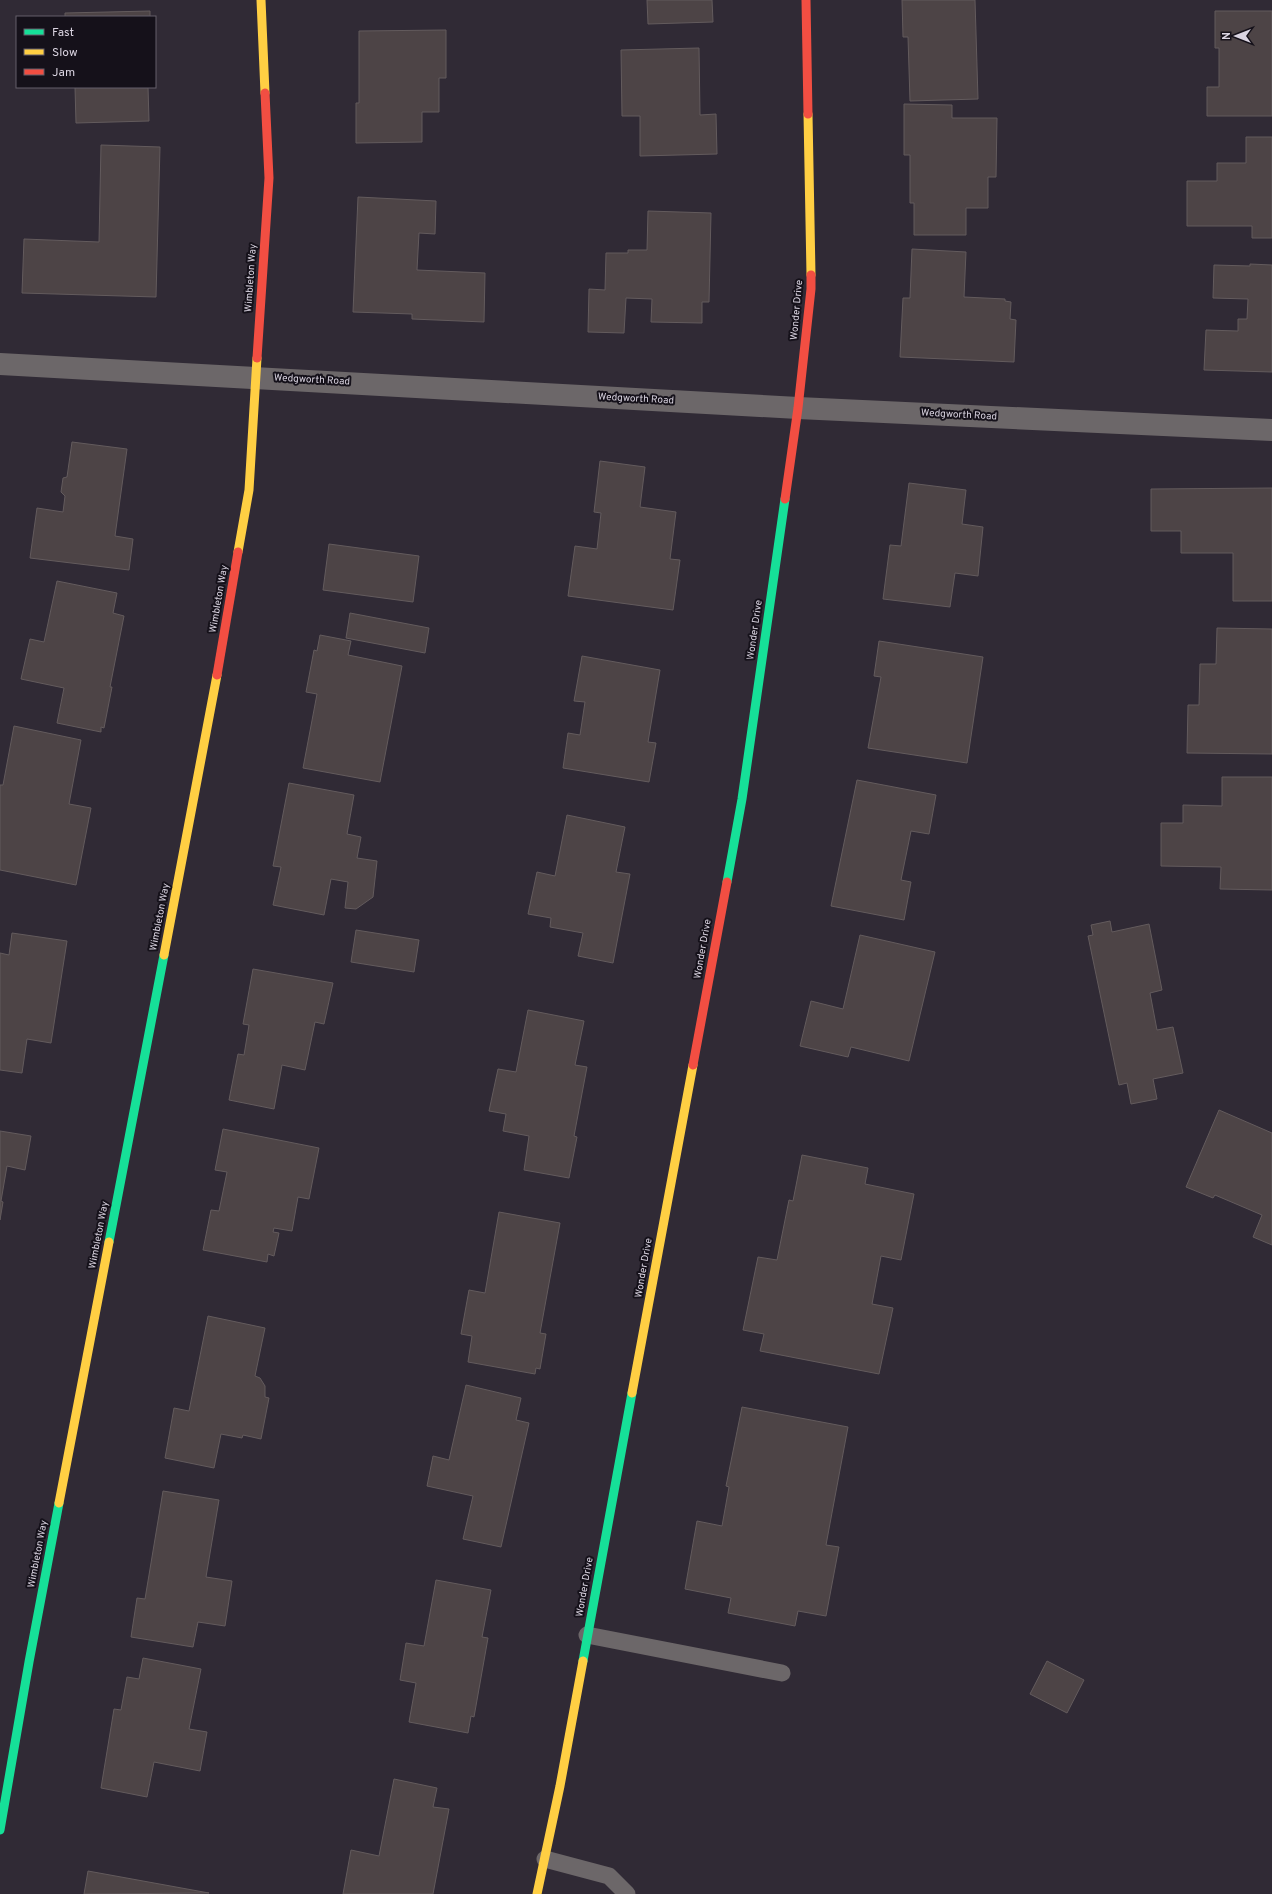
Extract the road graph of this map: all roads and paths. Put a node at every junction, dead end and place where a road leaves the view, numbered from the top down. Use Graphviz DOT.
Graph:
graph roads {
  1 [pos="261,0"];
  2 [pos="806,0"];
  3 [pos="0,364"];
  4 [pos="255,377"];
  5 [pos="798,408"];
  6 [pos="1272,430"];
  7 [pos="587,1635"];
  8 [pos="782,1673"];
  9 [pos="0,1830"];
  10 [pos="545,1859"];
  11 [pos="537,1894"];
  12 [pos="627,1894"];
  1 -- 4 [label="street, Wimbleton Way"];
  2 -- 5 [label="street, Wonder Drive"];
  3 -- 4 [label="street, Wedgworth Road"];
  4 -- 5 [label="street, Wedgworth Road"];
  4 -- 9 [label="street, Wimbleton Way"];
  5 -- 6 [label="street, Wedgworth Road"];
  5 -- 7 [label="street, Wonder Drive"];
  7 -- 8 [label="lane"];
  7 -- 10 [label="street, Wonder Drive"];
  10 -- 11 [label="street, Wonder Drive"];
  10 -- 12 [label="lane"];
}
